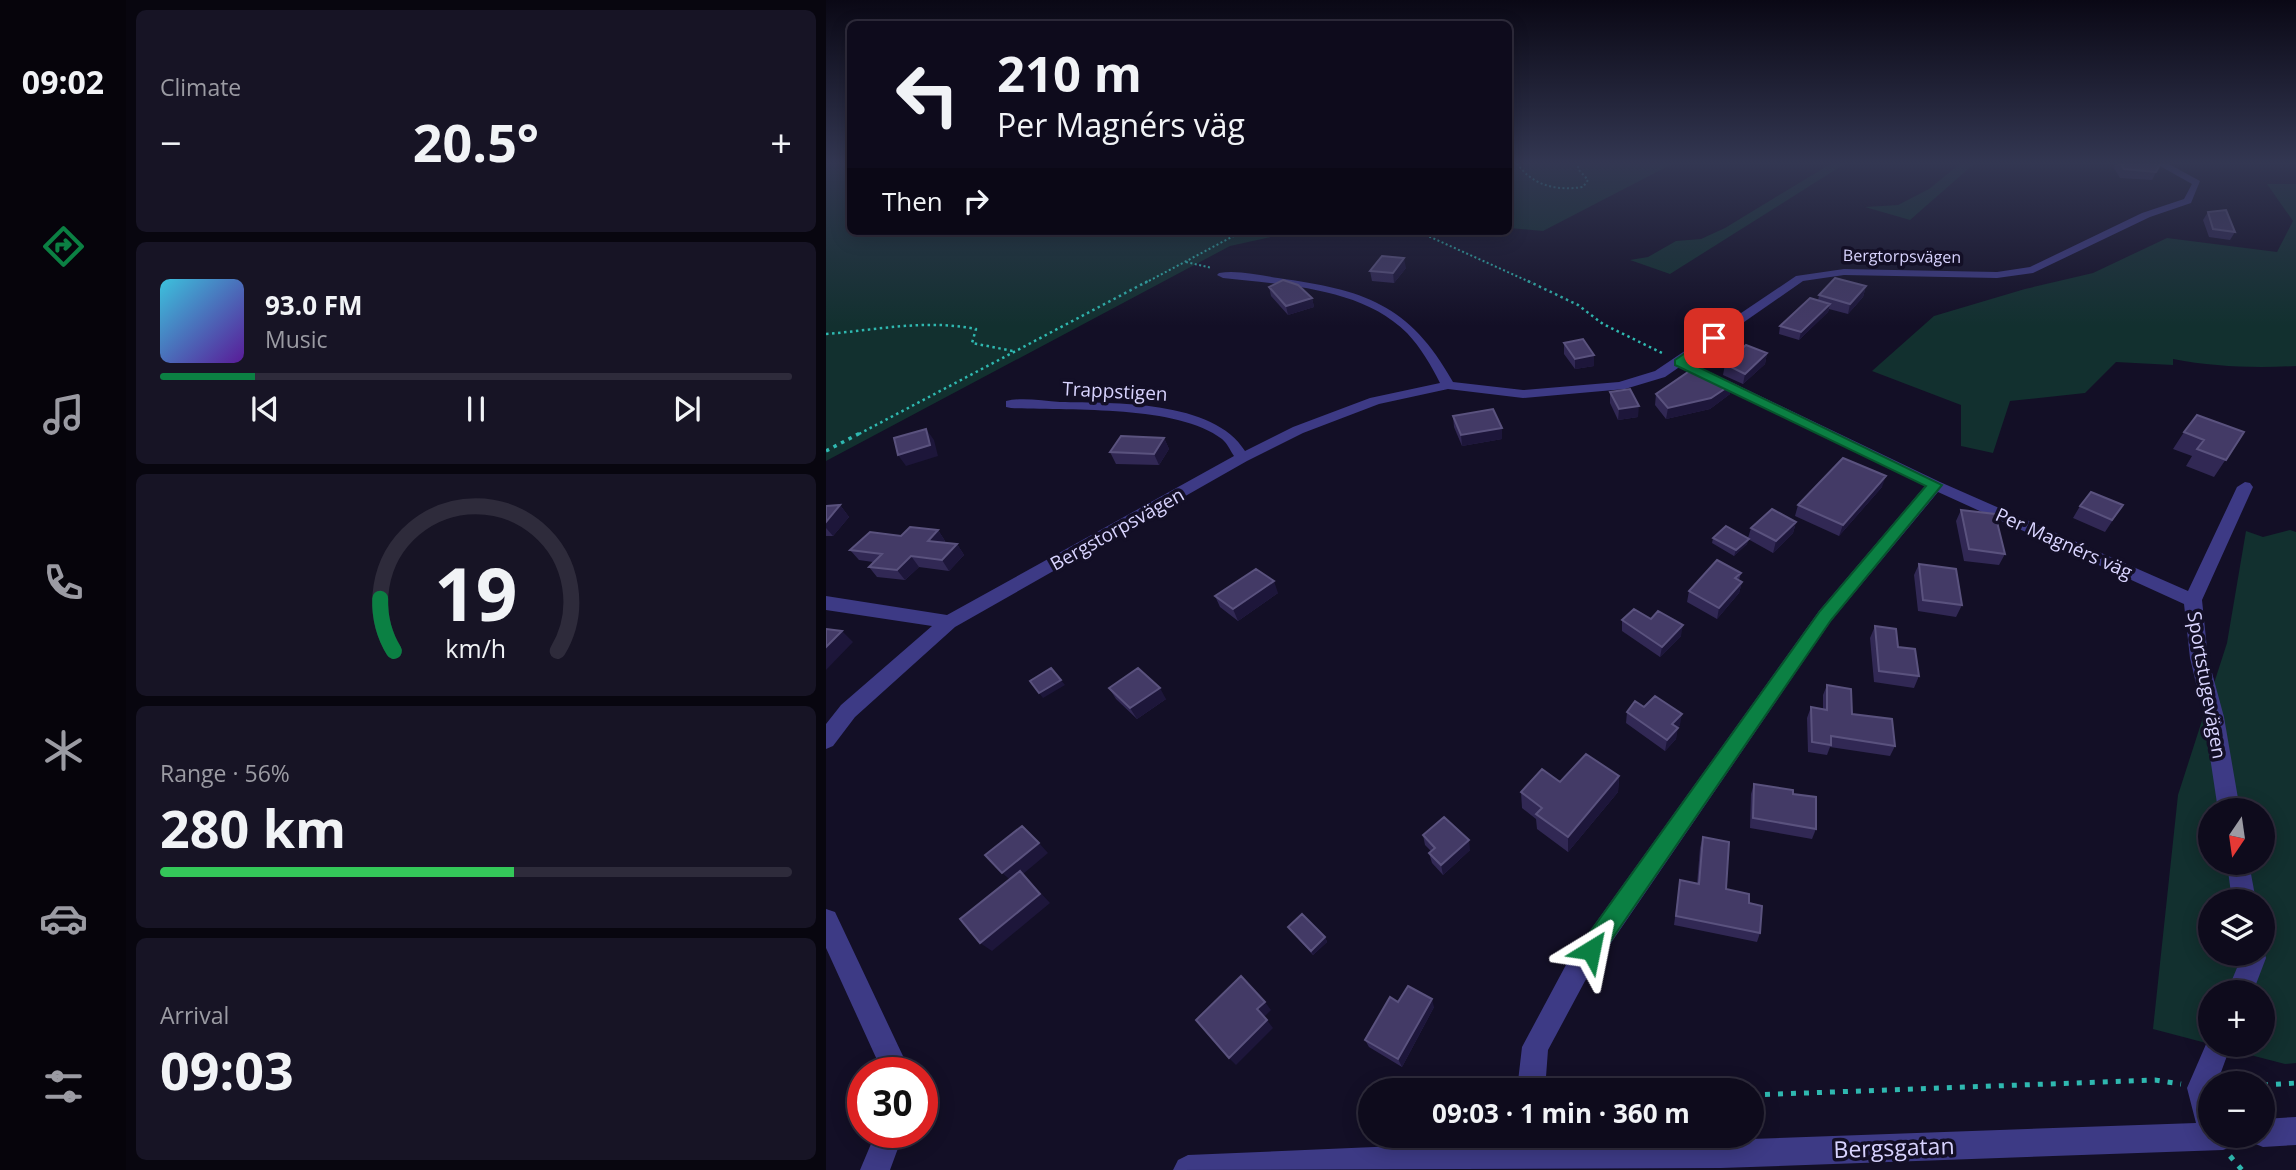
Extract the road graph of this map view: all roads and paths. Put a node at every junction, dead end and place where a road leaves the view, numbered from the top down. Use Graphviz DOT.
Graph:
graph roads {
  1 [pos="2141,218"];
  2 [pos="1236,235"];
  3 [pos="1426,235"];
  4 [pos="1185,262"];
  5 [pos="1223,275"];
  6 [pos="826,334"];
  7 [pos="1013,351"];
  8 [pos="1680,362"];
  9 [pos="1448,386"];
  10 [pos="1011,404"];
  11 [pos="826,451"];
  12 [pos="1242,458"];
  13 [pos="1935,485"];
  14 [pos="2245,487"];
  15 [pos="2193,600"];
  16 [pos="826,603"];
  17 [pos="949,622"];
  18 [pos="826,740"];
  19 [pos="2227,798"];
  20 [pos="826,920"];
  21 [pos="890,1057"];
  22 [pos="1532,1078"];
  23 [pos="2296,1083"];
  24 [pos="2275,1084"];
  25 [pos="2198,1087"];
  26 [pos="1764,1095"];
  27 [pos="2296,1131"];
  28 [pos="2275,1132"];
  29 [pos="2198,1137"];
  30 [pos="884,1148"];
  31 [pos="1527,1154"];
  32 [pos="875,1170"];
  33 [pos="1188,1170"];
  1 -- 8 [label="street, Bergtorpsvägen"];
  2 -- 4 [label="path"];
  3 -- 8 [label="path"];
  4 -- 5 [label="path"];
  4 -- 7 [label="path"];
  5 -- 9 [label="street"];
  6 -- 7 [label="path"];
  7 -- 11 [label="path"];
  8 -- 9 [label="street, Bergtorpsvägen"];
  8 -- 13 [label="street, Per Magnérs väg"];
  9 -- 12 [label="street, Bergstorpsvägen"];
  10 -- 12 [label="street, Trappstigen"];
  12 -- 17 [label="street, Bergstorpsvägen"];
  13 -- 15 [label="street, Per Magnérs väg"];
  13 -- 22 [label="street"];
  14 -- 15 [label="street, Sportstugevägen"];
  15 -- 19 [label="street, Sportstugevägen"];
  16 -- 17 [label="street"];
  17 -- 18 [label="street, Bergstorpsvägen"];
  20 -- 21 [label="street"];
  23 -- 24 [label="path"];
  25 -- 26 [label="path"];
  27 -- 28 [label="street"];
  29 -- 31 [label="street, Bergsgatan"];
  30 -- 32 [label="street"];
  31 -- 33 [label="street, Bergsgatan"];
}
